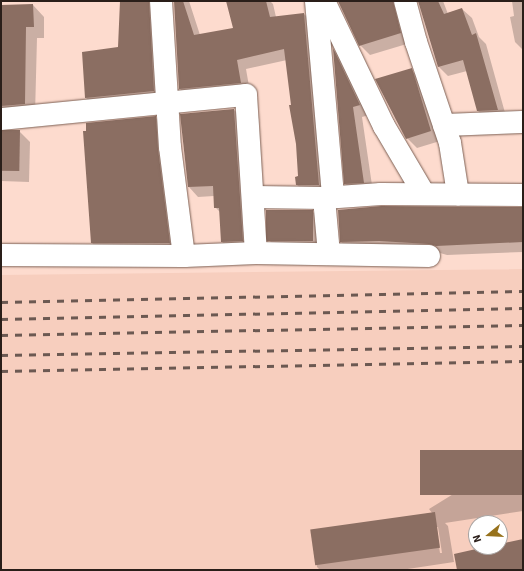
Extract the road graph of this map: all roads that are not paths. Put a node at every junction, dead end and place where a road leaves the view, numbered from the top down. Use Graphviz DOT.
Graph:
graph roads {
  1 [pos="160,1"];
  2 [pos="316,1"];
  3 [pos="324,1"];
  4 [pos="405,1"];
  5 [pos="167,103"];
  6 [pos="1,119"];
  7 [pos="523,122"];
  8 [pos="444,125"];
  9 [pos="424,194"];
  10 [pos="458,194"];
  11 [pos="523,195"];
  12 [pos="254,198"];
  13 [pos="328,198"];
  14 [pos="256,253"];
  15 [pos="329,254"];
  16 [pos="1,255"];
  17 [pos="184,256"];
  18 [pos="429,256"];
  1 -- 5 [label="street"];
  2 -- 13 [label="street"];
  3 -- 9 [label="street"];
  4 -- 8 [label="street"];
  5 -- 6 [label="street"];
  5 -- 12 [label="street"];
  5 -- 17 [label="street"];
  7 -- 8 [label="street"];
  8 -- 10 [label="street"];
  9 -- 10 [label="street"];
  9 -- 13 [label="street"];
  10 -- 11 [label="street"];
  12 -- 13 [label="street"];
  12 -- 14 [label="street"];
  13 -- 15 [label="street"];
  14 -- 15 [label="street"];
  14 -- 17 [label="street"];
  15 -- 18 [label="street"];
  16 -- 17 [label="street"];
}
